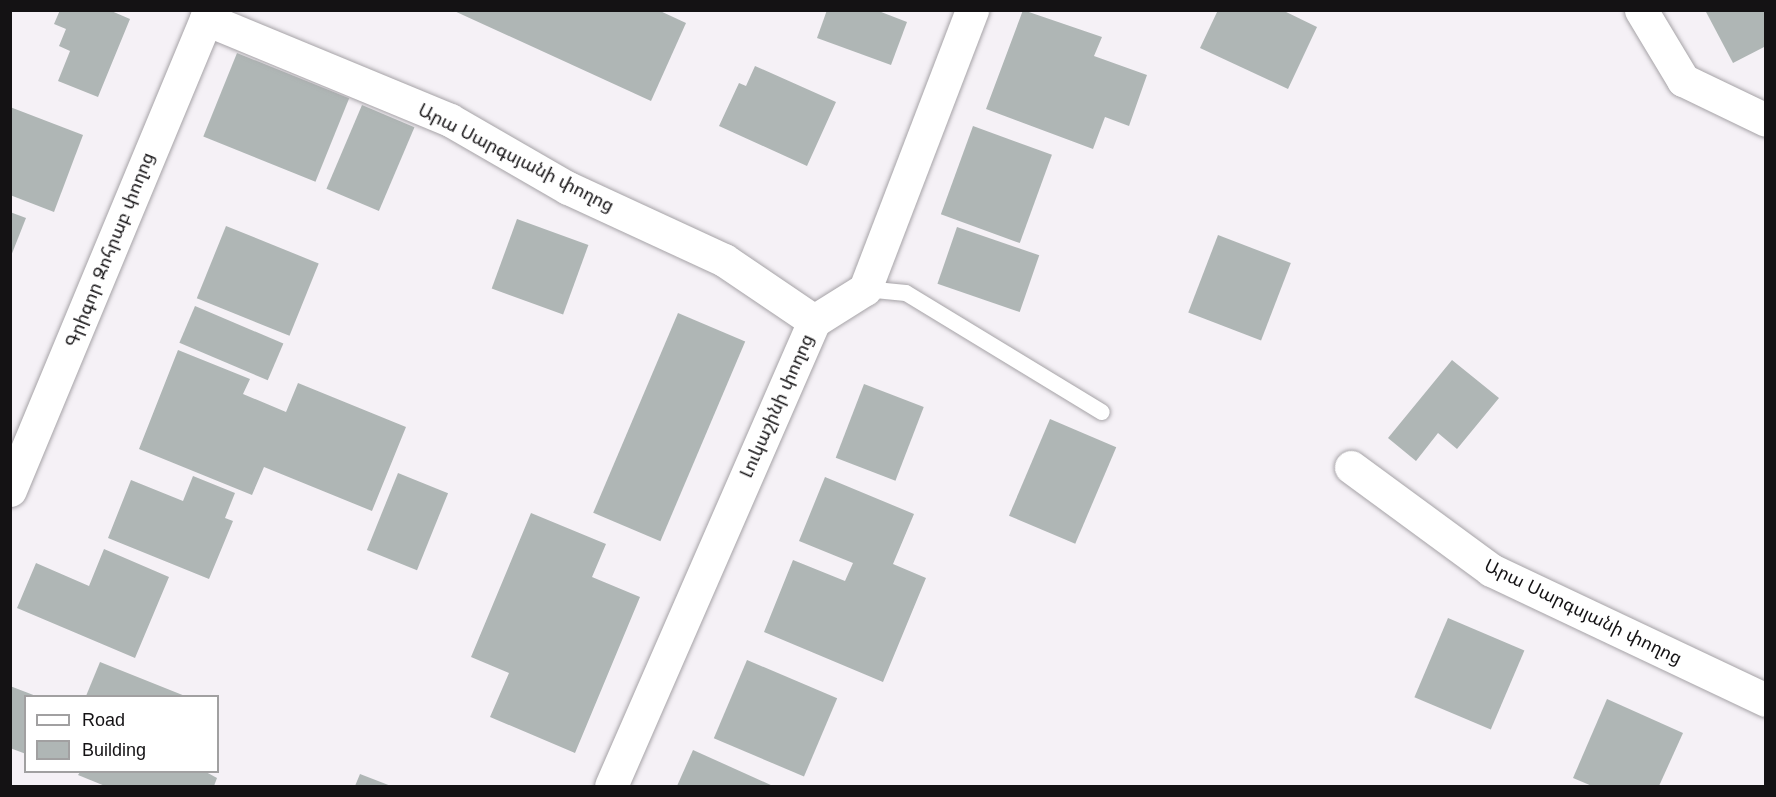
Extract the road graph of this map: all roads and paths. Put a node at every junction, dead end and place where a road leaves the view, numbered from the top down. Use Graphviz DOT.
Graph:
graph roads {
  1 [pos="972,10"];
  2 [pos="1641,10"];
  3 [pos="207,14"];
  4 [pos="1766,120"];
  5 [pos="865,289"];
  6 [pos="814,321"];
  7 [pos="1102,412"];
  8 [pos="1351,467"];
  9 [pos="10,490"];
  10 [pos="1766,700"];
  11 [pos="611,786"];
  1 -- 5 [label="street"];
  2 -- 4 [label="street"];
  3 -- 6 [label="street, Արա Սարգսյանի փողոց"];
  3 -- 9 [label="street, Գրիգոր Զոհրաբ փողոց"];
  5 -- 6 [label="street, Լուկաշինի փողոց"];
  5 -- 7 [label="lane"];
  6 -- 11 [label="street, Լուկաշինի փողոց"];
  8 -- 10 [label="street, Արա Սարգսյանի փողոց"];
}
